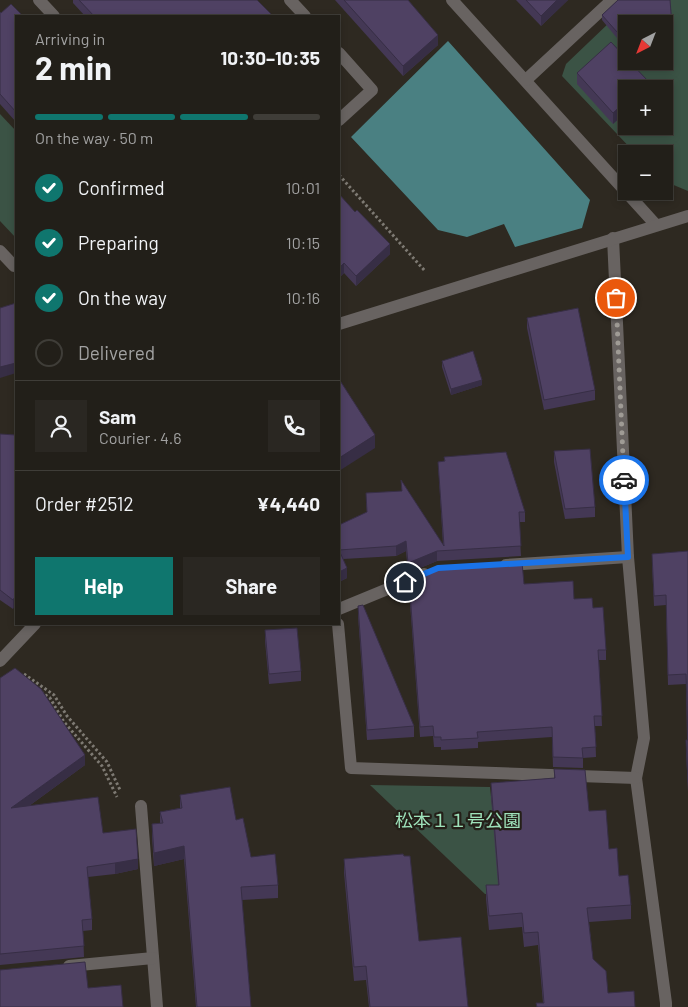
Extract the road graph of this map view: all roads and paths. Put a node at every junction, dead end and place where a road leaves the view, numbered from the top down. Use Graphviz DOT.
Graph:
graph roads {
  1 [pos="39,0"];
  2 [pos="290,0"];
  3 [pos="452,0"];
  4 [pos="612,0"];
  5 [pos="53,15"];
  6 [pos="304,15"];
  7 [pos="340,54"];
  8 [pos="526,80"];
  9 [pos="340,119"];
  10 [pos="340,176"];
  11 [pos="688,216"];
  12 [pos="656,225"];
  13 [pos="613,238"];
  14 [pos="0,251"];
  15 [pos="15,266"];
  16 [pos="444,292"];
  17 [pos="340,324"];
  18 [pos="628,557"];
  19 [pos="498,565"];
  20 [pos="438,568"];
  21 [pos="340,609"];
  22 [pos="34,625"];
  23 [pos="338,625"];
  24 [pos="1,660"];
  25 [pos="22,677"];
  26 [pos="636,778"];
  27 [pos="142,806"];
  28 [pos="128,807"];
  29 [pos="153,958"];
  30 [pos="58,967"];
  31 [pos="157,1007"];
  32 [pos="666,1007"];
  1 -- 5 [label="street"];
  2 -- 6 [label="street"];
  3 -- 8 [label="street"];
  4 -- 8 [label="street"];
  7 -- 9 [label="street"];
  8 -- 12 [label="street"];
  10 -- 16 [label="path"];
  11 -- 12 [label="street"];
  12 -- 13 [label="street"];
  13 -- 16 [label="street"];
  13 -- 18 [label="street"];
  14 -- 15 [label="street"];
  16 -- 17 [label="street"];
  18 -- 19 [label="street"];
  18 -- 26 [label="street"];
  20 -- 21 [label="street"];
  22 -- 24 [label="street"];
  23 -- 26 [label="street"];
  24 -- 28 [label="path"];
  25 -- 28 [label="path"];
  26 -- 32 [label="street"];
  27 -- 28 [label="path"];
  27 -- 29 [label="street"];
  29 -- 30 [label="street"];
  29 -- 31 [label="street"];
}
